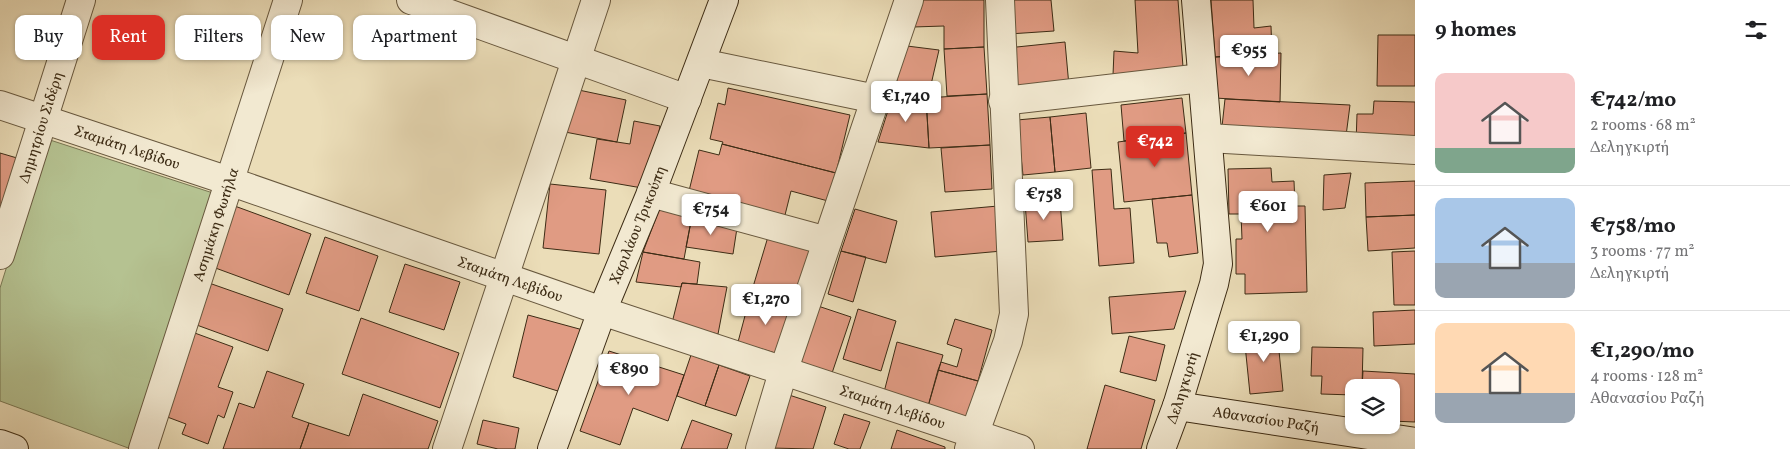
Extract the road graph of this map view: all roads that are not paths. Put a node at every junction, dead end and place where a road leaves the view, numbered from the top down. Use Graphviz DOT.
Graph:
graph roads {
  1 [pos="81,0"];
  2 [pos="288,0"];
  3 [pos="411,0"];
  4 [pos="596,0"];
  5 [pos="724,0"];
  6 [pos="909,0"];
  7 [pos="1000,0"];
  8 [pos="1196,0"];
  9 [pos="576,59"];
  10 [pos="701,63"];
  11 [pos="1202,78"];
  12 [pos="687,99"];
  13 [pos="876,99"];
  14 [pos="1003,101"];
  15 [pos="0,105"];
  16 [pos="44,118"];
  17 [pos="1208,138"];
  18 [pos="1415,150"];
  19 [pos="230,181"];
  20 [pos="651,193"];
  21 [pos="828,241"];
  22 [pos="0,255"];
  23 [pos="504,278"];
  24 [pos="602,311"];
  25 [pos="783,372"];
  26 [pos="1177,406"];
  27 [pos="971,441"];
  28 [pos="1415,442"];
  29 [pos="0,444"];
  30 [pos="14,449"];
  31 [pos="143,449"];
  32 [pos="447,449"];
  33 [pos="552,449"];
  34 [pos="760,449"];
  35 [pos="1020,449"];
  36 [pos="1161,449"];
  1 -- 16 [label="street, Δημητρίου Σιδέρη"];
  2 -- 19 [label="street, Ασημάκη Φωτήλα"];
  3 -- 9 [label="street"];
  4 -- 9 [label="street"];
  5 -- 10 [label="street, Χαριλάου Τρικούπη"];
  6 -- 13 [label="street"];
  7 -- 14 [label="street"];
  8 -- 11 [label="street, Δεληγκιρτή"];
  9 -- 12 [label="street"];
  9 -- 23 [label="street"];
  10 -- 12 [label="street, Χαριλάου Τρικούπη"];
  10 -- 13 [label="street"];
  11 -- 14 [label="street"];
  11 -- 17 [label="street, Δεληγκιρτή"];
  12 -- 20 [label="street, Χαριλάου Τρικούπη"];
  13 -- 21 [label="street"];
  14 -- 27 [label="street"];
  15 -- 16 [label="street, Σταμάτη Λεβίδου"];
  16 -- 19 [label="street, Σταμάτη Λεβίδου"];
  16 -- 22 [label="street, Δημητρίου Σιδέρη"];
  17 -- 18 [label="street"];
  17 -- 26 [label="street, Δεληγκιρτή"];
  19 -- 23 [label="street, Σταμάτη Λεβίδου"];
  19 -- 31 [label="street, Ασημάκη Φωτήλα"];
  20 -- 21 [label="street"];
  20 -- 24 [label="street, Χαριλάου Τρικούπη"];
  21 -- 25 [label="street"];
  23 -- 24 [label="street, Σταμάτη Λεβίδου"];
  23 -- 32 [label="street"];
  24 -- 25 [label="street, Σταμάτη Λεβίδου"];
  24 -- 33 [label="street, Χαριλάου Τρικούπη"];
  25 -- 27 [label="street, Σταμάτη Λεβίδου"];
  25 -- 34 [label="street"];
  26 -- 28 [label="street, Αθανασίου Ραζή"];
  26 -- 36 [label="street, Δεληγκιρτή"];
  27 -- 35 [label="street, Σταμάτη Λεβίδου"];
  29 -- 30 [label="street"];
}
